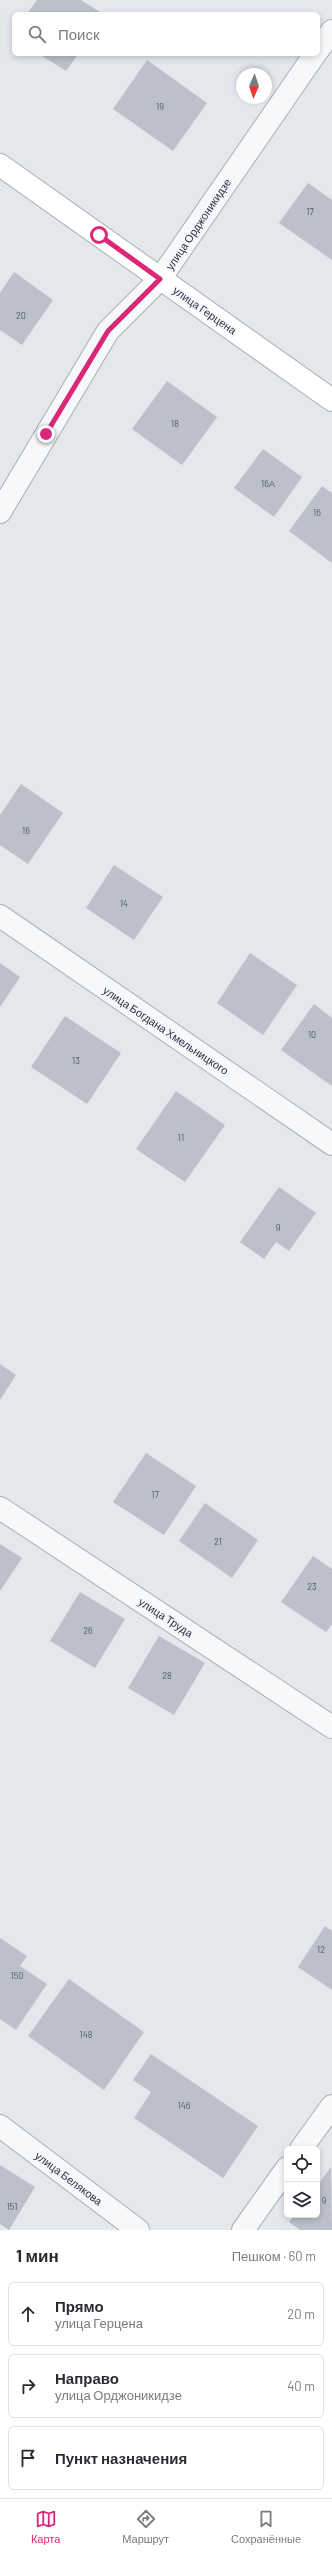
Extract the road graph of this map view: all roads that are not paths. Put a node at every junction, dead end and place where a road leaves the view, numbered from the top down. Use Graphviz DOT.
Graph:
graph roads {
  1 [pos="332,31"];
  2 [pos="320,47"];
  3 [pos="314,56"];
  4 [pos="0,165"];
  5 [pos="160,279"];
  6 [pos="332,400"];
  7 [pos="0,512"];
  8 [pos="0,916"];
  9 [pos="332,1144"];
  10 [pos="0,1508"];
  11 [pos="332,1727"];
  12 [pos="332,2106"];
  13 [pos="0,2126"];
  14 [pos="303,2146"];
  15 [pos="284,2172"];
  16 [pos="138,2230"];
  17 [pos="242,2230"];
  1 -- 2 [label="street"];
  3 -- 5 [label="street, улица Орджоникидзе"];
  4 -- 5 [label="street, улица Герцена"];
  5 -- 6 [label="street, улица Герцена"];
  5 -- 7 [label="street, улица Орджоникидзе"];
  8 -- 9 [label="street, улица Богдана Хмельницкого"];
  10 -- 11 [label="street, улица Труда"];
  12 -- 14 [label="street"];
  13 -- 16 [label="street, улица Белякова"];
  15 -- 17 [label="street"];
}
